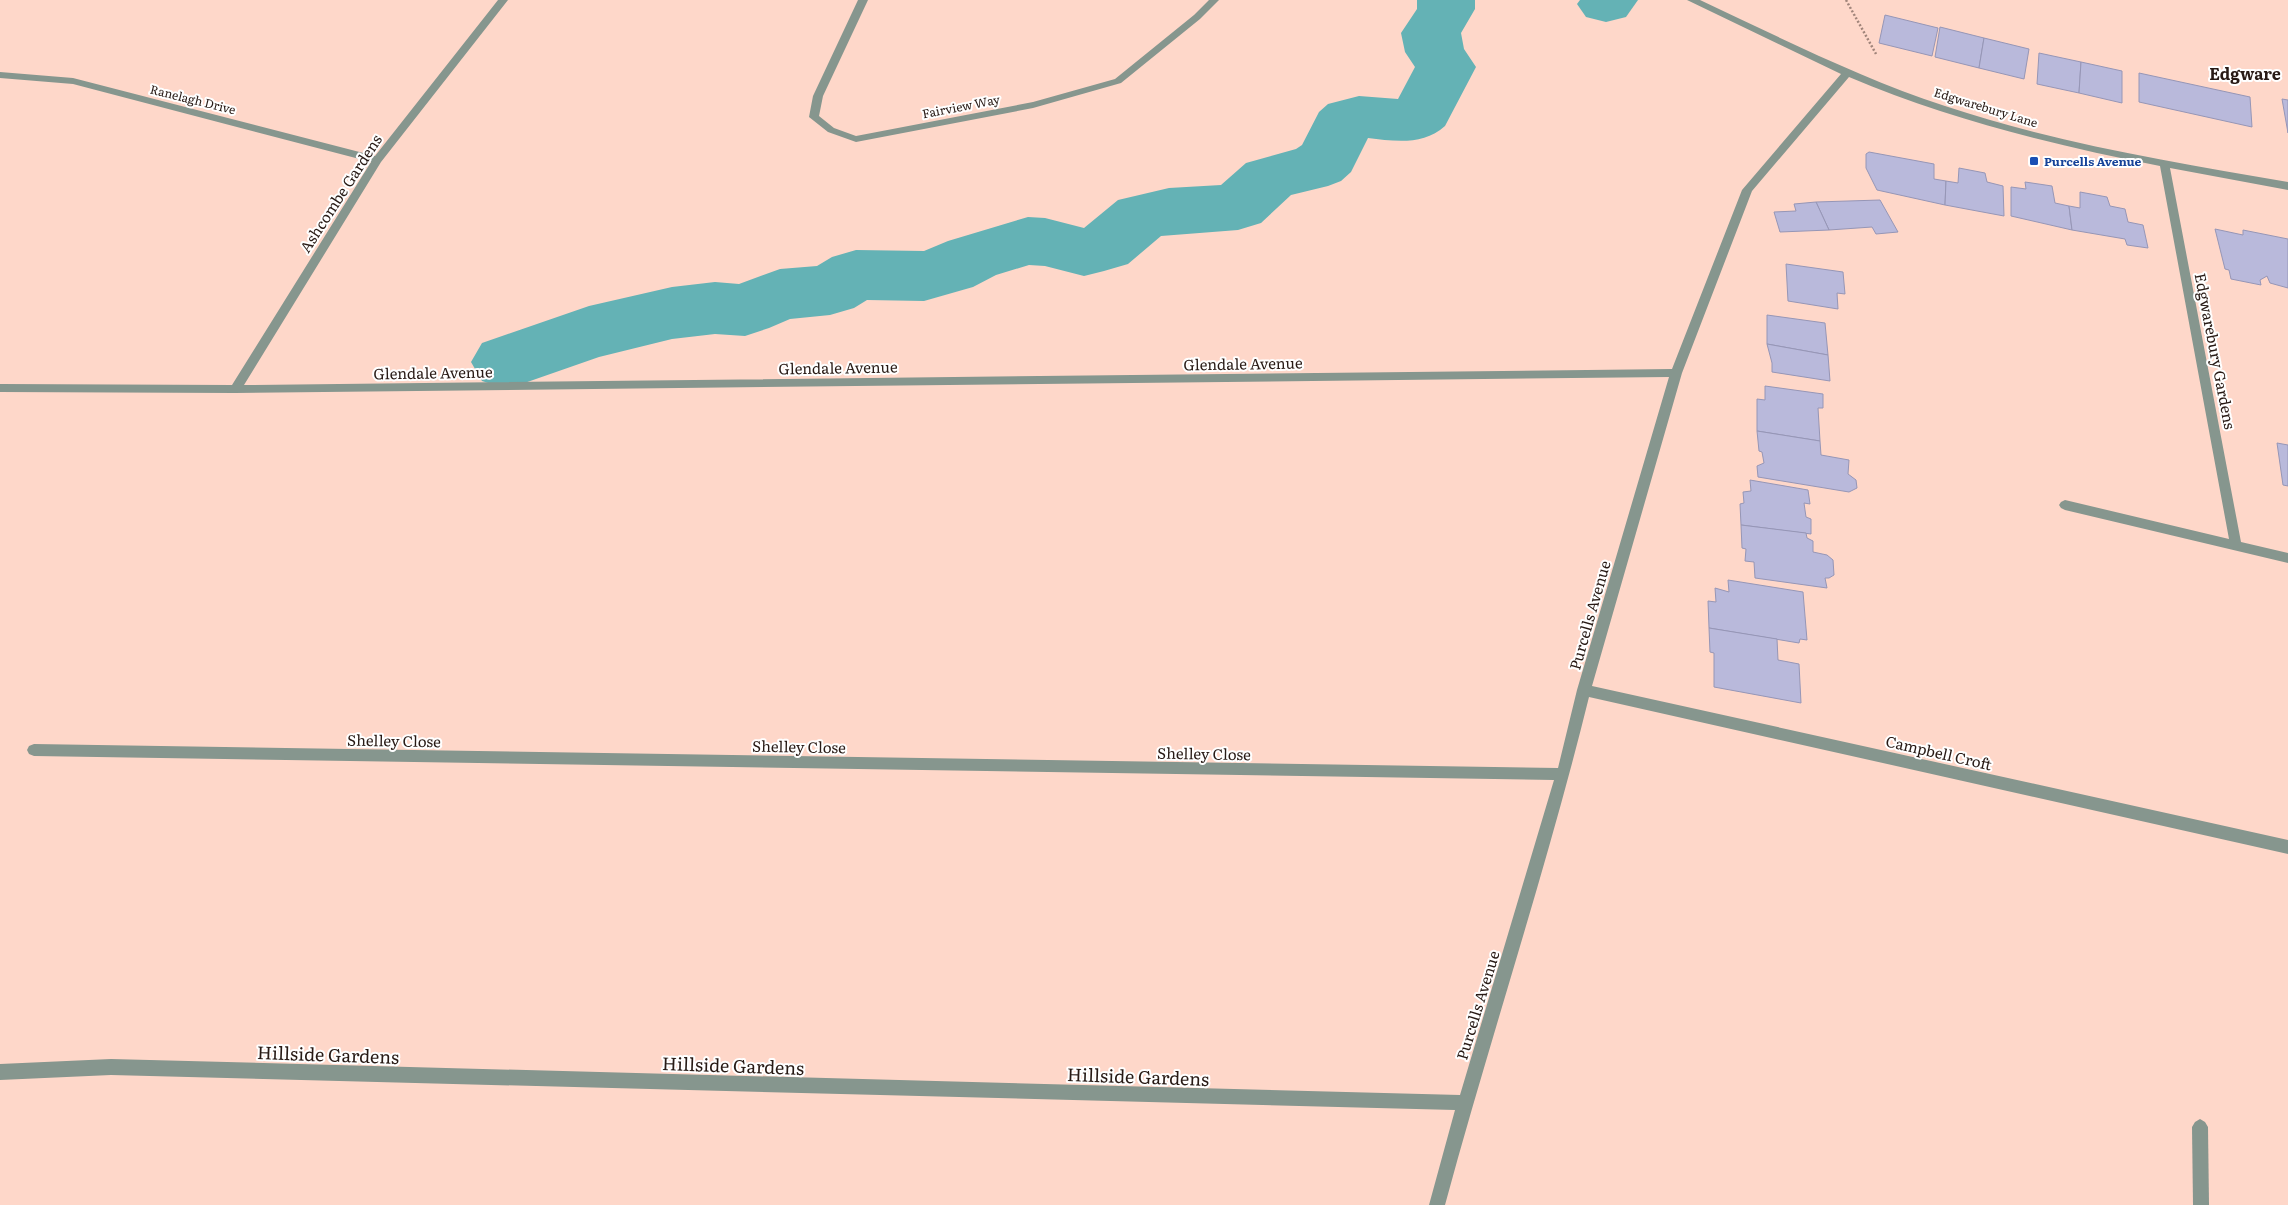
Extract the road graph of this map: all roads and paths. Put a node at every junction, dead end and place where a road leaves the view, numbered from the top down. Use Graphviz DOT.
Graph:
graph roads {
  1 [pos="502,0"];
  2 [pos="863,0"];
  3 [pos="1214,0"];
  4 [pos="1692,0"];
  5 [pos="1846,0"];
  6 [pos="1848,72"];
  7 [pos="0,75"];
  8 [pos="1896,92"];
  9 [pos="377,160"];
  10 [pos="2164,163"];
  11 [pos="2288,186"];
  12 [pos="1676,373"];
  13 [pos="0,388"];
  14 [pos="235,389"];
  15 [pos="2065,505"];
  16 [pos="2236,546"];
  17 [pos="2288,558"];
  18 [pos="1584,690"];
  19 [pos="34,750"];
  20 [pos="1563,774"];
  21 [pos="2288,847"];
  22 [pos="0,1072"];
  23 [pos="1465,1103"];
  24 [pos="2200,1127"];
  25 [pos="1437,1205"];
  26 [pos="2200,1205"];
  1 -- 9 [label="street, Ashcombe Gardens"];
  2 -- 3 [label="street, Fairview Way"];
  4 -- 6 [label="street, Edgwarebury Lane"];
  5 -- 8 [label="path"];
  6 -- 8 [label="street, Edgwarebury Lane"];
  6 -- 12 [label="street, Purcells Avenue"];
  7 -- 9 [label="street, Ranelagh Drive"];
  8 -- 10 [label="street, Edgwarebury Lane"];
  9 -- 14 [label="street, Ashcombe Gardens"];
  10 -- 11 [label="street, Edgwarebury Lane"];
  10 -- 16 [label="street, Edgwarebury Gardens"];
  12 -- 14 [label="street, Glendale Avenue"];
  12 -- 18 [label="street, Purcells Avenue"];
  13 -- 14 [label="street, Glendale Avenue"];
  15 -- 16 [label="street"];
  16 -- 17 [label="street"];
  18 -- 20 [label="street, Purcells Avenue"];
  18 -- 21 [label="street, Campbell Croft"];
  19 -- 20 [label="street, Shelley Close"];
  20 -- 23 [label="street, Purcells Avenue"];
  22 -- 23 [label="street, Hillside Gardens"];
  23 -- 25 [label="street, Purcells Avenue"];
  24 -- 26 [label="street"];
}
